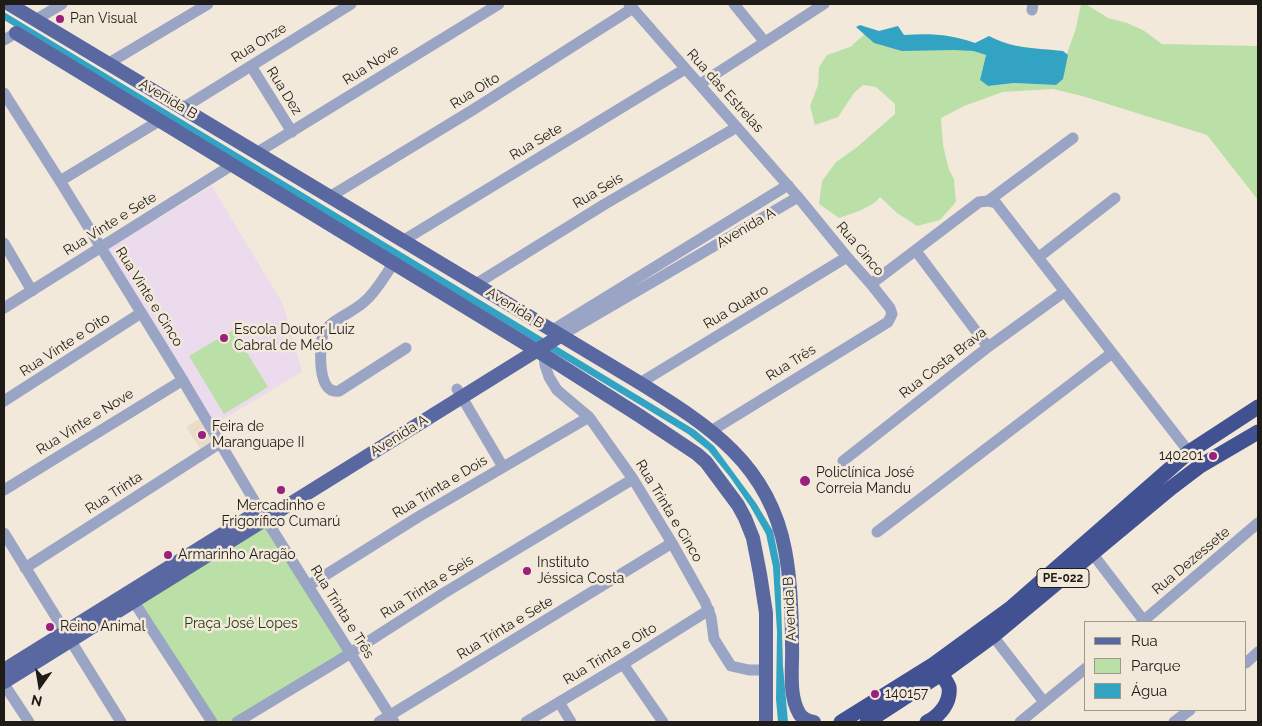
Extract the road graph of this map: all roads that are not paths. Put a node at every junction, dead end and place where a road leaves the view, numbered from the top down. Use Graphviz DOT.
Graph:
graph roads {
  1 [pos="10,4"];
  2 [pos="62,4"];
  3 [pos="208,4"];
  4 [pos="498,4"];
  5 [pos="734,4"];
  6 [pos="824,4"];
  7 [pos="345,5"];
  8 [pos="631,6"];
  9 [pos="36,20"];
  10 [pos="12,35"];
  11 [pos="764,41"];
  12 [pos="108,64"];
  13 [pos="251,66"];
  14 [pos="685,69"];
  15 [pos="700,84"];
  16 [pos="4,93"];
  17 [pos="183,108"];
  18 [pos="159,120"];
  19 [pos="737,127"];
  20 [pos="292,132"];
  21 [pos="1073,138"];
  22 [pos="258,152"];
  23 [pos="232,166"];
  24 [pos="60,181"];
  25 [pos="788,185"];
  26 [pos="331,196"];
  27 [pos="798,197"];
  28 [pos="1115,198"];
  29 [pos="988,201"];
  30 [pos="404,240"];
  31 [pos="4,244"];
  32 [pos="101,248"];
  33 [pos="916,251"];
  34 [pos="847,257"];
  35 [pos="1039,257"];
  36 [pos="393,264"];
  37 [pos="476,284"];
  38 [pos="871,284"];
  39 [pos="32,291"];
  40 [pos="1064,292"];
  41 [pos="4,308"];
  42 [pos="141,313"];
  43 [pos="888,322"];
  44 [pos="554,334"];
  45 [pos="988,347"];
  46 [pos="406,348"];
  47 [pos="536,349"];
  48 [pos="1112,352"];
  49 [pos="183,380"];
  50 [pos="640,383"];
  51 [pos="459,393"];
  52 [pos="4,401"];
  53 [pos="1258,407"];
  54 [pos="589,417"];
  55 [pos="711,430"];
  56 [pos="1258,432"];
  57 [pos="220,443"];
  58 [pos="1189,452"];
  59 [pos="843,461"];
  60 [pos="503,467"];
  61 [pos="633,479"];
  62 [pos="4,490"];
  63 [pos="262,514"];
  64 [pos="1258,523"];
  65 [pos="877,532"];
  66 [pos="4,533"];
  67 [pos="672,543"];
  68 [pos="1092,554"];
  69 [pos="25,568"];
  70 [pos="308,586"];
  71 [pos="134,602"];
  72 [pos="709,610"];
  73 [pos="1142,621"];
  74 [pos="1144,621"];
  75 [pos="69,636"];
  76 [pos="993,636"];
  77 [pos="1258,652"];
  78 [pos="350,653"];
  79 [pos="1247,662"];
  80 [pos="623,664"];
  81 [pos="937,669"];
  82 [pos="4,670"];
  83 [pos="767,670"];
  84 [pos="1084,670"];
  85 [pos="4,683"];
  86 [pos="559,702"];
  87 [pos="1044,702"];
  88 [pos="1189,711"];
  89 [pos="392,719"];
  90 [pos="29,722"];
  91 [pos="122,722"];
  92 [pos="212,722"];
  93 [pos="237,722"];
  94 [pos="379,722"];
  95 [pos="526,722"];
  96 [pos="571,722"];
  97 [pos="663,722"];
  98 [pos="766,722"];
  99 [pos="814,722"];
  100 [pos="841,722"];
  101 [pos="867,722"];
  102 [pos="927,722"];
  103 [pos="1020,722"];
  104 [pos="1174,722"];
  1 -- 9 [label="main road, Avenida B"];
  2 -- 9 [label="street"];
  3 -- 12 [label="street"];
  4 -- 20 [label="street, Rua Nove"];
  5 -- 11 [label="street"];
  6 -- 11 [label="street"];
  7 -- 13 [label="street, Rua Onze"];
  8 -- 14 [label="street, Rua das Estrelas"];
  8 -- 26 [label="street, Rua Oito"];
  9 -- 10 [label="main road, Avenida B"];
  9 -- 12 [label="main road, Avenida B"];
  10 -- 18 [label="main road, Avenida B"];
  11 -- 15 [label="street"];
  12 -- 17 [label="main road, Avenida B"];
  13 -- 17 [label="street, Rua Onze"];
  13 -- 20 [label="street, Rua Dez"];
  14 -- 15 [label="street, Rua das Estrelas"];
  14 -- 30 [label="street, Rua Sete"];
  15 -- 19 [label="street, Rua das Estrelas"];
  16 -- 24 [label="street, Rua Vinte e Cinco"];
  17 -- 22 [label="main road, Avenida B"];
  18 -- 23 [label="main road, Avenida B"];
  18 -- 24 [label="street"];
  19 -- 25 [label="street, Rua das Estrelas"];
  19 -- 37 [label="street, Rua Seis"];
  20 -- 22 [label="street, Rua Nove"];
  21 -- 29 [label="street"];
  22 -- 26 [label="main road, Avenida B"];
  23 -- 32 [label="street, Rua Vinte e Sete"];
  23 -- 36 [label="main road, Avenida B"];
  24 -- 32 [label="street, Rua Vinte e Cinco"];
  25 -- 27 [label="street, Rua das Estrelas"];
  25 -- 44 [label="street, Avenida A"];
  26 -- 30 [label="main road, Avenida B"];
  27 -- 34 [label="street, Rua Cinco"];
  27 -- 44 [label="street, Avenida A"];
  28 -- 35 [label="street"];
  29 -- 33 [label="street"];
  29 -- 35 [label="street"];
  30 -- 37 [label="main road, Avenida B"];
  31 -- 39 [label="street"];
  32 -- 39 [label="street, Rua Vinte e Sete"];
  32 -- 42 [label="street, Rua Vinte e Cinco"];
  33 -- 38 [label="street"];
  33 -- 45 [label="street"];
  34 -- 38 [label="street, Rua Cinco"];
  34 -- 50 [label="street, Rua Quatro"];
  35 -- 40 [label="street"];
  36 -- 46 [label="street"];
  36 -- 47 [label="main road, Avenida B"];
  37 -- 44 [label="main road, Avenida B"];
  38 -- 43 [label="street, Rua Cinco"];
  39 -- 41 [label="street, Rua Vinte e Sete"];
  40 -- 45 [label="street, Rua Costa Brava"];
  40 -- 48 [label="street"];
  42 -- 49 [label="street, Rua Vinte e Cinco"];
  42 -- 52 [label="street, Rua Vinte e Oito"];
  43 -- 55 [label="street, Rua Três"];
  44 -- 47 [label="main road, Avenida A"];
  44 -- 50 [label="main road, Avenida B"];
  45 -- 59 [label="street, Rua Costa Brava"];
  47 -- 51 [label="main road, Avenida A"];
  47 -- 54 [label="street, Rua Trinta e Cinco"];
  47 -- 83 [label="main road, Avenida B"];
  48 -- 58 [label="street"];
  48 -- 65 [label="street"];
  49 -- 57 [label="street, Rua Vinte e Cinco"];
  49 -- 62 [label="street, Rua Vinte e Nove"];
  50 -- 55 [label="main road, Avenida B"];
  51 -- 60 [label="street"];
  51 -- 63 [label="main road, Avenida A"];
  53 -- 58 [label="highway, PE-022"];
  54 -- 60 [label="street, Rua Trinta e Dois"];
  54 -- 61 [label="street, Rua Trinta e Cinco"];
  55 -- 99 [label="main road, Avenida B"];
  56 -- 68 [label="highway, PE-022"];
  57 -- 63 [label="street, Rua Vinte e Cinco"];
  57 -- 69 [label="street, Rua Trinta"];
  58 -- 81 [label="highway, PE-022"];
  60 -- 70 [label="street, Rua Trinta e Dois"];
  61 -- 67 [label="street, Rua Trinta e Cinco"];
  61 -- 78 [label="street, Rua Trinta e Seis"];
  63 -- 70 [label="street, Rua Trinta e Três"];
  63 -- 71 [label="main road, Avenida A"];
  63 -- 75 [label="main road, Avenida A"];
  64 -- 74 [label="street, Rua Dezessete"];
  66 -- 69 [label="street"];
  67 -- 72 [label="street, Rua Trinta e Cinco"];
  67 -- 89 [label="street, Rua Trinta e Sete"];
  68 -- 73 [label="street"];
  68 -- 76 [label="highway, PE-022"];
  69 -- 75 [label="street"];
  70 -- 78 [label="street, Rua Trinta e Três"];
  71 -- 75 [label="main road, Avenida A"];
  71 -- 92 [label="street"];
  72 -- 80 [label="street, Rua Trinta e Oito"];
  72 -- 83 [label="street, Rua Trinta e Cinco"];
  75 -- 82 [label="main road, Avenida A"];
  75 -- 85 [label="main road, Avenida A"];
  75 -- 91 [label="street"];
  76 -- 81 [label="highway, PE-022"];
  76 -- 87 [label="street"];
  77 -- 79 [label="street"];
  78 -- 89 [label="street, Rua Trinta e Três"];
  78 -- 93 [label="street, Rua Trinta e Seis"];
  80 -- 86 [label="street, Rua Trinta e Oito"];
  80 -- 97 [label="street"];
  81 -- 100 [label="highway, PE-022"];
  81 -- 101 [label="highway, PE-022"];
  81 -- 102 [label="highway"];
  83 -- 98 [label="main road, Avenida B"];
  84 -- 87 [label="street"];
  85 -- 90 [label="street"];
  86 -- 95 [label="street, Rua Trinta e Oito"];
  86 -- 96 [label="street"];
  87 -- 103 [label="street"];
  88 -- 104 [label="street"];
  89 -- 94 [label="street, Rua Trinta e Sete"];
}
